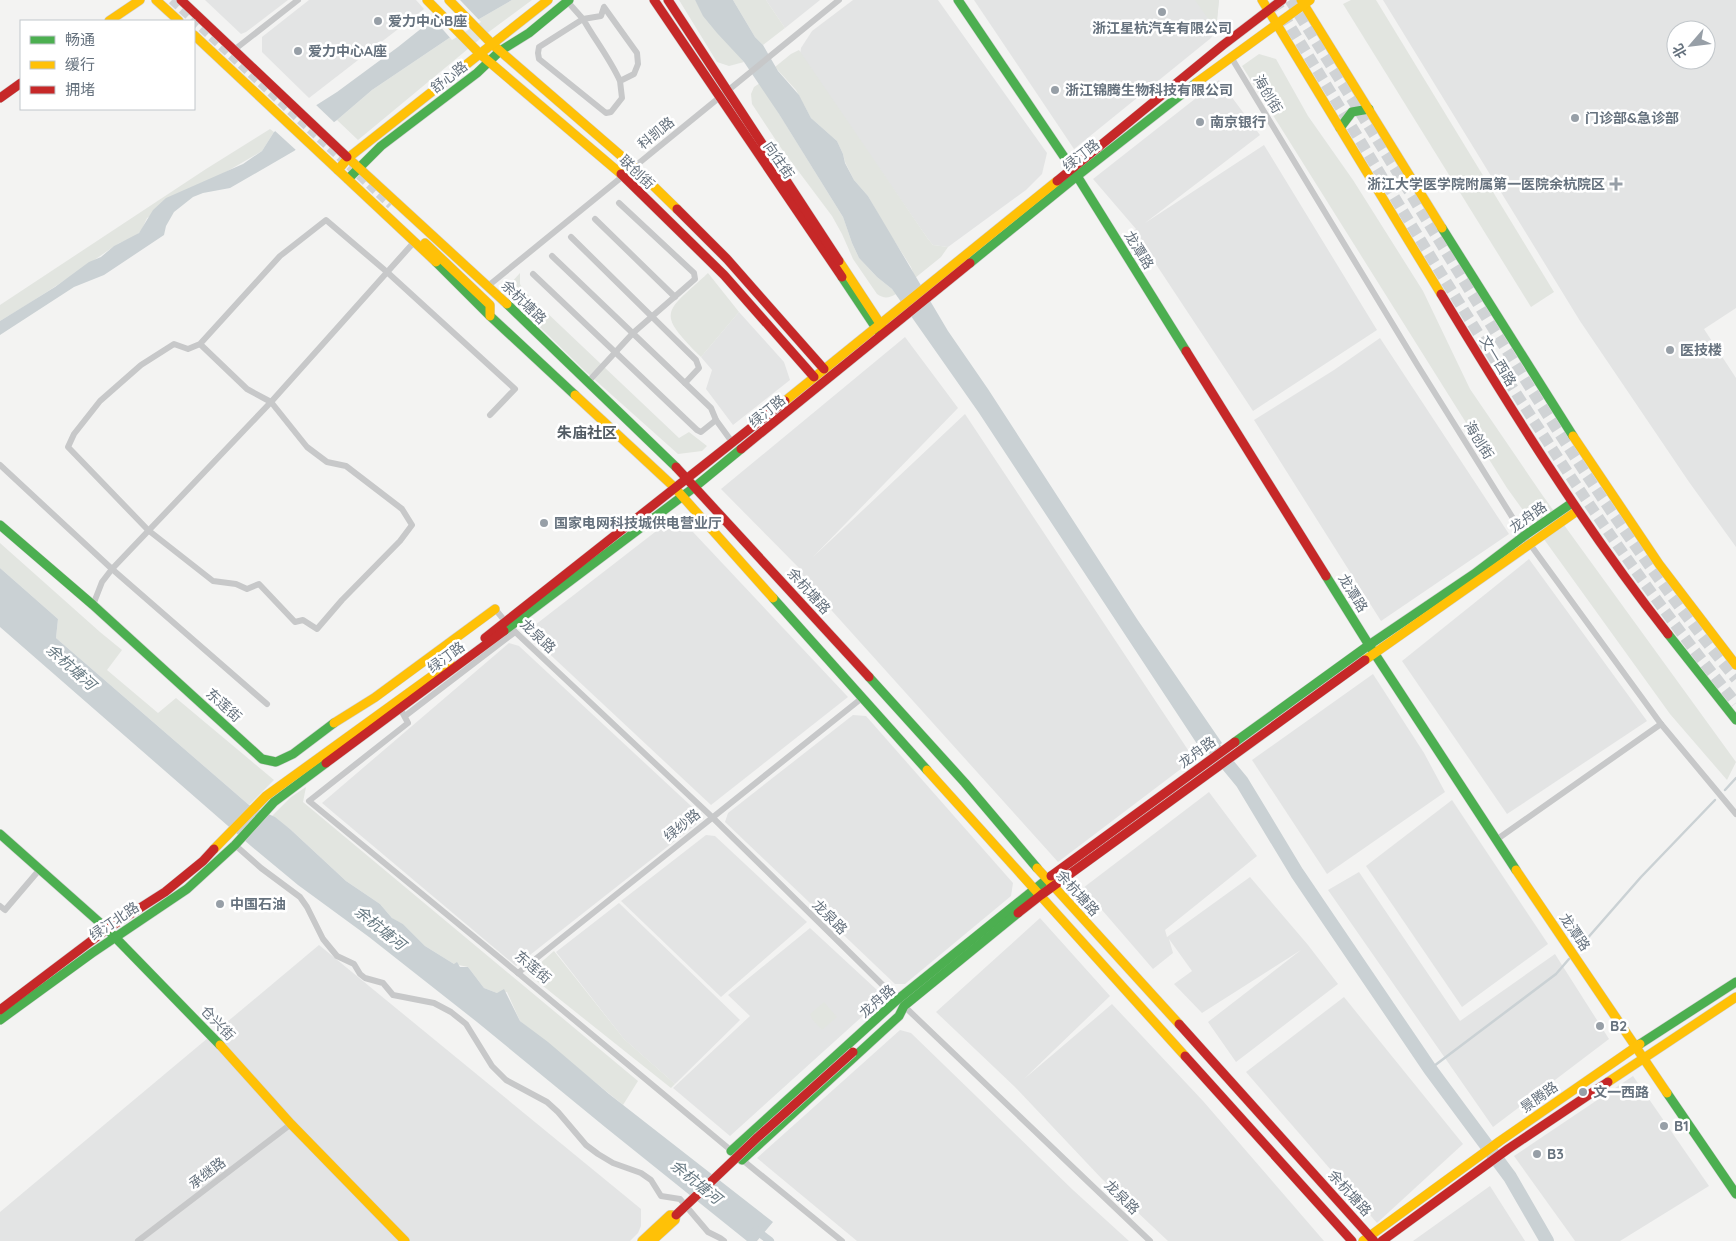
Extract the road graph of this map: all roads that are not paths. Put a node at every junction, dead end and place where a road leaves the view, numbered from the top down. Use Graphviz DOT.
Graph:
graph roads {
  1 [pos="140,0"];
  2 [pos="156,0"];
  3 [pos="181,0"];
  4 [pos="298,0"];
  5 [pos="427,0"];
  6 [pos="548,0"];
  7 [pos="654,0"];
  8 [pos="668,0"];
  9 [pos="839,0"];
  10 [pos="958,0"];
  11 [pos="1262,0"];
  12 [pos="1282,0"];
  13 [pos="450,1"];
  14 [pos="568,1"];
  15 [pos="1305,1"];
  16 [pos="1268,10"];
  17 [pos="583,19"];
  18 [pos="110,20"];
  19 [pos="178,20"];
  20 [pos="1276,24"];
  21 [pos="195,36"];
  22 [pos="492,44"];
  23 [pos="234,50"];
  24 [pos="500,51"];
  25 [pos="480,54"];
  26 [pos="1231,57"];
  27 [pos="490,62"];
  28 [pos="620,81"];
  29 [pos="20,84"];
  30 [pos="728,91"];
  31 [pos="0,98"];
  32 [pos="719,98"];
  33 [pos="1369,109"];
  34 [pos="1340,128"];
  35 [pos="348,158"];
  36 [pos="359,167"];
  37 [pos="634,167"];
  38 [pos="338,170"];
  39 [pos="1074,172"];
  40 [pos="623,176"];
  41 [pos="348,179"];
  42 [pos="619,202"];
  43 [pos="594,219"];
  44 [pos="571,237"];
  45 [pos="415,241"];
  46 [pos="552,256"];
  47 [pos="386,272"];
  48 [pos="533,274"];
  49 [pos="488,286"];
  50 [pos="927,292"];
  51 [pos="675,297"];
  52 [pos="509,306"];
  53 [pos="490,316"];
  54 [pos="652,317"];
  55 [pos="881,330"];
  56 [pos="633,333"];
  57 [pos="200,344"];
  58 [pos="616,353"];
  59 [pos="824,369"];
  60 [pos="814,377"];
  61 [pos="587,383"];
  62 [pos="685,383"];
  63 [pos="271,402"];
  64 [pos="490,415"];
  65 [pos="716,420"];
  66 [pos="732,442"];
  67 [pos="0,465"];
  68 [pos="687,477"];
  69 [pos="696,486"];
  70 [pos="674,487"];
  71 [pos="683,496"];
  72 [pos="1575,507"];
  73 [pos="0,525"];
  74 [pos="148,530"];
  75 [pos="1527,540"];
  76 [pos="112,569"];
  77 [pos="93,605"];
  78 [pos="495,608"];
  79 [pos="510,627"];
  80 [pos="1372,649"];
  81 [pos="1736,665"];
  82 [pos="862,698"];
  83 [pos="267,704"];
  84 [pos="402,712"];
  85 [pos="1736,720"];
  86 [pos="1661,724"];
  87 [pos="1736,814"];
  88 [pos="712,817"];
  89 [pos="230,833"];
  90 [pos="0,834"];
  91 [pos="1496,840"];
  92 [pos="237,842"];
  93 [pos="40,869"];
  94 [pos="1050,883"];
  95 [pos="1037,891"];
  96 [pos="0,906"];
  97 [pos="107,929"];
  98 [pos="114,936"];
  99 [pos="518,973"];
  100 [pos="1736,982"];
  101 [pos="1736,997"];
  102 [pos="900,1003"];
  103 [pos="0,1010"];
  104 [pos="0,1020"];
  105 [pos="853,1041"];
  106 [pos="867,1046"];
  107 [pos="1636,1047"];
  108 [pos="853,1052"];
  109 [pos="1643,1057"];
  110 [pos="291,1124"];
  111 [pos="730,1151"];
  112 [pos="742,1160"];
  113 [pos="1736,1194"];
  114 [pos="676,1215"];
  115 [pos="1369,1239"];
  116 [pos="138,1241"];
  117 [pos="405,1241"];
  118 [pos="642,1241"];
  119 [pos="652,1241"];
  120 [pos="724,1241"];
  121 [pos="842,1241"];
  122 [pos="1150,1241"];
  123 [pos="1352,1241"];
  124 [pos="1382,1241"];
  1 -- 18 [label="street"];
  2 -- 19 [label="street"];
  3 -- 23 [label="street, 余杭塘路"];
  4 -- 23 [label="street"];
  5 -- 25 [label="street, 联创街"];
  6 -- 22 [label="street, 舒心路"];
  7 -- 32 [label="street, 向往街"];
  8 -- 30 [label="street, 向往街"];
  9 -- 30 [label="street, 科凯路"];
  10 -- 39 [label="street, 龙潭路"];
  11 -- 16 [label="street, 文一西路"];
  12 -- 16 [label="street, 绿汀路"];
  13 -- 22 [label="street, 联创街"];
  14 -- 17 [label="street"];
  14 -- 24 [label="street, 舒心路"];
  15 -- 20 [label="street, 绿汀路"];
  15 -- 33 [label="street"];
  16 -- 20 [label="street, 文一西路"];
  16 -- 39 [label="street, 绿汀路"];
  17 -- 28 [label="street"];
  17 -- 28 [label="street"];
  17 -- 28 [label="street"];
  20 -- 26 [label="street, 绿汀路"];
  20 -- 34 [label="street, 文一西路"];
  21 -- 38 [label="street, 余杭塘路"];
  22 -- 24 [label="street, 联创街"];
  22 -- 25 [label="street, 舒心路"];
  23 -- 35 [label="street, 余杭塘路"];
  24 -- 27 [label="street, 舒心路"];
  24 -- 37 [label="street, 联创街"];
  25 -- 27 [label="street, 联创街"];
  25 -- 35 [label="street, 舒心路"];
  26 -- 39 [label="street, 绿汀路"];
  26 -- 75 [label="street, 海创街"];
  27 -- 36 [label="street, 舒心路"];
  27 -- 40 [label="street, 联创街"];
  29 -- 31 [label="street"];
  30 -- 32 [label="street, 科凯路"];
  30 -- 55 [label="street, 向往街"];
  32 -- 37 [label="street, 科凯路"];
  32 -- 55 [label="street, 向往街"];
  33 -- 34 [label="street"];
  33 -- 81 [label="street"];
  34 -- 72 [label="street, 文一西路"];
  35 -- 36 [label="street, 余杭塘路"];
  35 -- 38 [label="street, 舒心路"];
  36 -- 41 [label="street, 舒心路"];
  36 -- 49 [label="street, 余杭塘路"];
  37 -- 40 [label="street, 科凯路"];
  37 -- 59 [label="street, 联创街"];
  38 -- 41 [label="street, 余杭塘路"];
  39 -- 50 [label="street, 绿汀路"];
  39 -- 80 [label="street, 龙潭路"];
  40 -- 49 [label="street, 科凯路"];
  40 -- 60 [label="street, 联创街"];
  41 -- 45 [label="street, 余杭塘路"];
  42 -- 51 [label="street"];
  43 -- 51 [label="street"];
  44 -- 54 [label="street"];
  45 -- 47 [label="street"];
  45 -- 53 [label="street, 余杭塘路"];
  46 -- 56 [label="street"];
  47 -- 57 [label="street"];
  47 -- 63 [label="street"];
  47 -- 64 [label="street"];
  48 -- 58 [label="street"];
  49 -- 52 [label="street, 余杭塘路"];
  50 -- 55 [label="street, 绿汀路"];
  50 -- 55 [label="street, 绿汀路"];
  51 -- 54 [label="street"];
  52 -- 53 [label="street"];
  52 -- 61 [label="street, 余杭塘路"];
  53 -- 70 [label="street, 余杭塘路"];
  54 -- 56 [label="street"];
  54 -- 62 [label="street"];
  55 -- 59 [label="street, 绿汀路"];
  55 -- 69 [label="street, 绿汀路"];
  56 -- 58 [label="street"];
  56 -- 62 [label="street"];
  57 -- 63 [label="street"];
  57 -- 74 [label="street"];
  58 -- 61 [label="street"];
  58 -- 65 [label="street"];
  59 -- 60 [label="street, 绿汀路"];
  60 -- 66 [label="street, 绿汀路"];
  61 -- 68 [label="street, 余杭塘路"];
  62 -- 65 [label="street"];
  63 -- 74 [label="street"];
  63 -- 74 [label="street"];
  65 -- 66 [label="street"];
  66 -- 68 [label="street, 绿汀路"];
  67 -- 76 [label="street"];
  68 -- 69 [label="street, 余杭塘路"];
  68 -- 70 [label="street, 绿汀路"];
  69 -- 71 [label="street, 绿汀路"];
  69 -- 94 [label="street, 余杭塘路"];
  70 -- 71 [label="street, 余杭塘路"];
  70 -- 79 [label="street, 绿汀路"];
  71 -- 79 [label="street, 绿汀路"];
  71 -- 82 [label="street, 余杭塘路"];
  72 -- 75 [label="street, 龙舟路"];
  72 -- 85 [label="street, 文一西路"];
  73 -- 77 [label="street, 东莲街"];
  74 -- 76 [label="street"];
  75 -- 80 [label="street, 龙舟路"];
  75 -- 86 [label="street, 海创街"];
  76 -- 77 [label="street"];
  76 -- 83 [label="street"];
  77 -- 78 [label="street, 东莲街"];
  78 -- 79 [label="street, 龙泉路"];
  79 -- 84 [label="street, 绿汀路"];
  79 -- 88 [label="street, 龙泉路"];
  79 -- 89 [label="street, 绿汀路"];
  80 -- 91 [label="street, 龙潭路"];
  80 -- 94 [label="street, 龙舟路"];
  80 -- 94 [label="street, 龙舟路"];
  82 -- 88 [label="street, 绿纱路"];
  82 -- 95 [label="street, 余杭塘路"];
  84 -- 92 [label="street, 绿汀路"];
  84 -- 99 [label="street, 东莲街"];
  86 -- 87 [label="street, 海创街"];
  86 -- 91 [label="street"];
  88 -- 99 [label="street, 绿纱路"];
  88 -- 102 [label="street, 龙泉路"];
  89 -- 97 [label="street, 绿汀北路"];
  90 -- 93 [label="street, 仓兴街"];
  91 -- 107 [label="street, 龙潭路"];
  92 -- 98 [label="street, 绿汀北路"];
  92 -- 120 [label="street"];
  93 -- 96 [label="street"];
  93 -- 97 [label="street, 仓兴街"];
  94 -- 95 [label="street, 龙舟路"];
  94 -- 115 [label="street, 余杭塘路"];
  95 -- 102 [label="street, 龙舟路"];
  95 -- 123 [label="street, 余杭塘路"];
  97 -- 98 [label="street, 仓兴街"];
  97 -- 103 [label="street, 绿汀北路"];
  98 -- 104 [label="street, 绿汀北路"];
  98 -- 110 [label="street, 仓兴街"];
  99 -- 111 [label="street, 东莲街"];
  100 -- 107 [label="street, 景腾路"];
  101 -- 109 [label="street, 景腾路"];
  102 -- 105 [label="street, 龙舟路"];
  102 -- 106 [label="street, 龙舟路"];
  102 -- 122 [label="street, 龙泉路"];
  105 -- 108 [label="street"];
  105 -- 111 [label="street, 龙舟路"];
  106 -- 108 [label="street, 龙舟路"];
  106 -- 112 [label="street, 龙舟路"];
  107 -- 109 [label="street, 龙潭路"];
  107 -- 115 [label="street, 景腾路"];
  108 -- 114 [label="street, 龙舟路, bridge"];
  109 -- 113 [label="street, 龙潭路"];
  109 -- 124 [label="street, 景腾路"];
  110 -- 116 [label="street, 承继路"];
  110 -- 117 [label="street, 仓兴街"];
  111 -- 112 [label="street, 东莲街"];
  112 -- 121 [label="street, 东莲街"];
  114 -- 118 [label="street"];
  114 -- 119 [label="street"];
}
